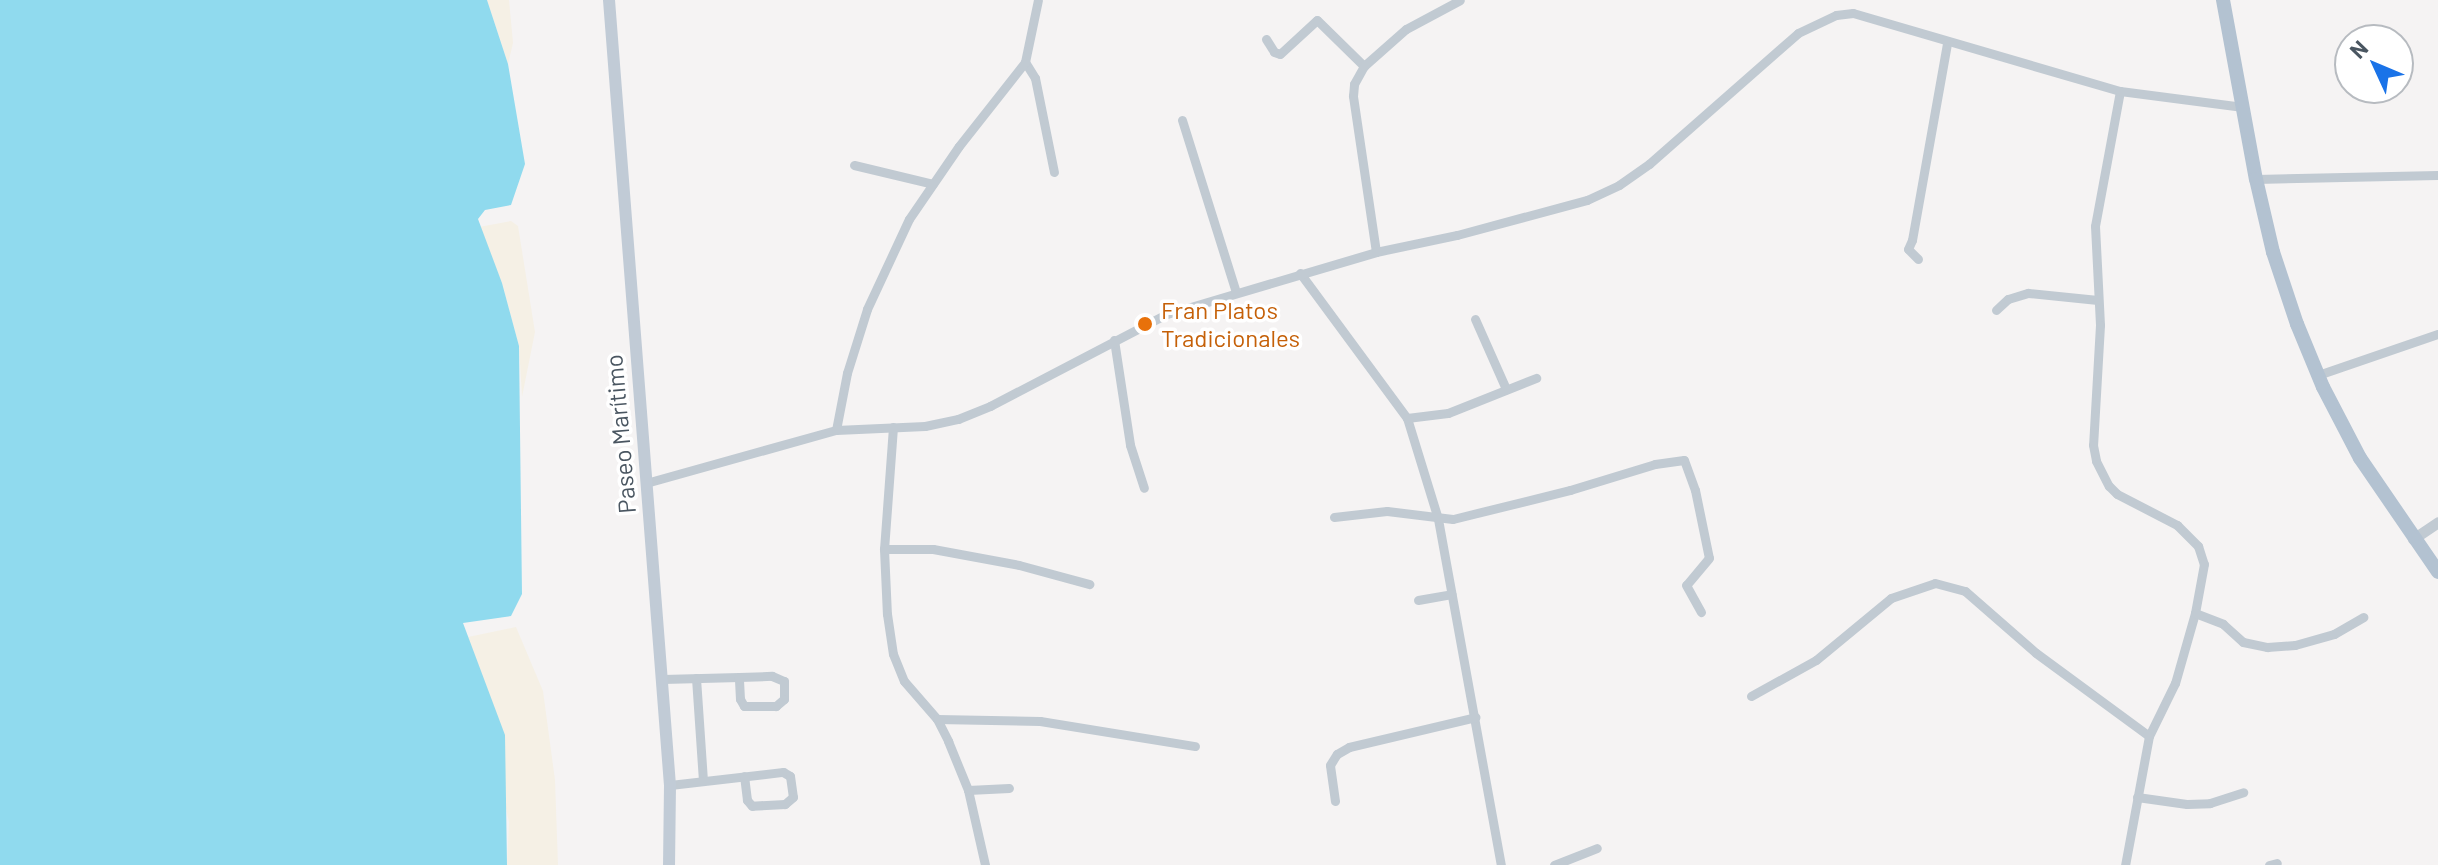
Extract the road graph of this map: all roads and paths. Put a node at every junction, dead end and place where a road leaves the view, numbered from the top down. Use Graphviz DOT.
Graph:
graph roads {
  1 [pos="609,0"];
  2 [pos="1038,0"];
  3 [pos="1460,0"];
  4 [pos="1851,0"];
  5 [pos="2223,0"];
  6 [pos="1853,13"];
  7 [pos="1266,39"];
  8 [pos="1947,43"];
  9 [pos="1025,62"];
  10 [pos="1364,66"];
  11 [pos="2120,91"];
  12 [pos="2243,107"];
  13 [pos="1182,120"];
  14 [pos="854,165"];
  15 [pos="1054,172"];
  16 [pos="2438,175"];
  17 [pos="2256,179"];
  18 [pos="933,184"];
  19 [pos="1376,252"];
  20 [pos="1918,259"];
  21 [pos="1300,273"];
  22 [pos="1236,292"];
  23 [pos="2098,300"];
  24 [pos="1996,310"];
  25 [pos="1475,319"];
  26 [pos="2438,334"];
  27 [pos="1114,340"];
  28 [pos="2318,375"];
  29 [pos="1536,378"];
  30 [pos="1506,389"];
  31 [pos="1407,418"];
  32 [pos="893,427"];
  33 [pos="836,430"];
  34 [pos="646,483"];
  35 [pos="1144,488"];
  36 [pos="1334,517"];
  37 [pos="1438,519"];
  38 [pos="2438,522"];
  39 [pos="2413,539"];
  40 [pos="884,549"];
  41 [pos="2438,572"];
  42 [pos="1089,584"];
  43 [pos="1451,594"];
  44 [pos="1418,600"];
  45 [pos="1701,612"];
  46 [pos="2195,613"];
  47 [pos="2364,617"];
  48 [pos="739,677"];
  49 [pos="696,678"];
  50 [pos="663,679"];
  51 [pos="1751,696"];
  52 [pos="1476,717"];
  53 [pos="937,719"];
  54 [pos="2149,736"];
  55 [pos="1195,746"];
  56 [pos="744,776"];
  57 [pos="703,781"];
  58 [pos="670,785"];
  59 [pos="1009,788"];
  60 [pos="968,790"];
  61 [pos="2243,792"];
  62 [pos="2137,797"];
  63 [pos="1335,801"];
  64 [pos="1597,848"];
  65 [pos="669,865"];
  66 [pos="985,865"];
  67 [pos="1501,865"];
  68 [pos="1554,865"];
  69 [pos="2125,865"];
  1 -- 34 [label="main road, Paseo Marítimo"];
  2 -- 9 [label="street"];
  3 -- 10 [label="street"];
  4 -- 6 [label="street"];
  5 -- 12 [label="main road"];
  6 -- 8 [label="street"];
  6 -- 19 [label="street"];
  7 -- 10 [label="street"];
  8 -- 11 [label="street"];
  8 -- 20 [label="street"];
  9 -- 15 [label="street"];
  9 -- 18 [label="street"];
  10 -- 19 [label="street"];
  11 -- 12 [label="street"];
  11 -- 23 [label="street"];
  12 -- 17 [label="main road"];
  13 -- 22 [label="street"];
  14 -- 18 [label="street"];
  16 -- 17 [label="street"];
  17 -- 28 [label="main road"];
  18 -- 33 [label="street"];
  19 -- 21 [label="street"];
  21 -- 22 [label="street"];
  21 -- 31 [label="street"];
  22 -- 27 [label="street"];
  23 -- 24 [label="street"];
  23 -- 46 [label="street"];
  25 -- 30 [label="street"];
  26 -- 28 [label="street"];
  27 -- 32 [label="street"];
  27 -- 35 [label="street"];
  28 -- 39 [label="main road"];
  29 -- 30 [label="street"];
  30 -- 31 [label="street"];
  31 -- 37 [label="street"];
  32 -- 33 [label="street"];
  32 -- 40 [label="street"];
  33 -- 34 [label="street"];
  34 -- 50 [label="main road, Paseo Marítimo"];
  36 -- 37 [label="street"];
  37 -- 43 [label="street"];
  37 -- 45 [label="street"];
  38 -- 39 [label="street"];
  39 -- 41 [label="main road"];
  40 -- 42 [label="street"];
  40 -- 53 [label="street"];
  43 -- 44 [label="street"];
  43 -- 52 [label="street"];
  46 -- 47 [label="street"];
  46 -- 54 [label="street"];
  48 -- 48 [label="street"];
  48 -- 49 [label="street"];
  49 -- 50 [label="street"];
  49 -- 57 [label="street"];
  50 -- 58 [label="main road, Paseo Marítimo"];
  51 -- 54 [label="street"];
  52 -- 63 [label="street"];
  52 -- 67 [label="street"];
  53 -- 55 [label="street"];
  53 -- 60 [label="street"];
  54 -- 62 [label="street"];
  56 -- 56 [label="street"];
  56 -- 57 [label="street"];
  57 -- 58 [label="street"];
  58 -- 65 [label="main road, Paseo Marítimo"];
  59 -- 60 [label="street"];
  60 -- 66 [label="street"];
  61 -- 62 [label="street"];
  62 -- 69 [label="street"];
  64 -- 68 [label="street"];
}
